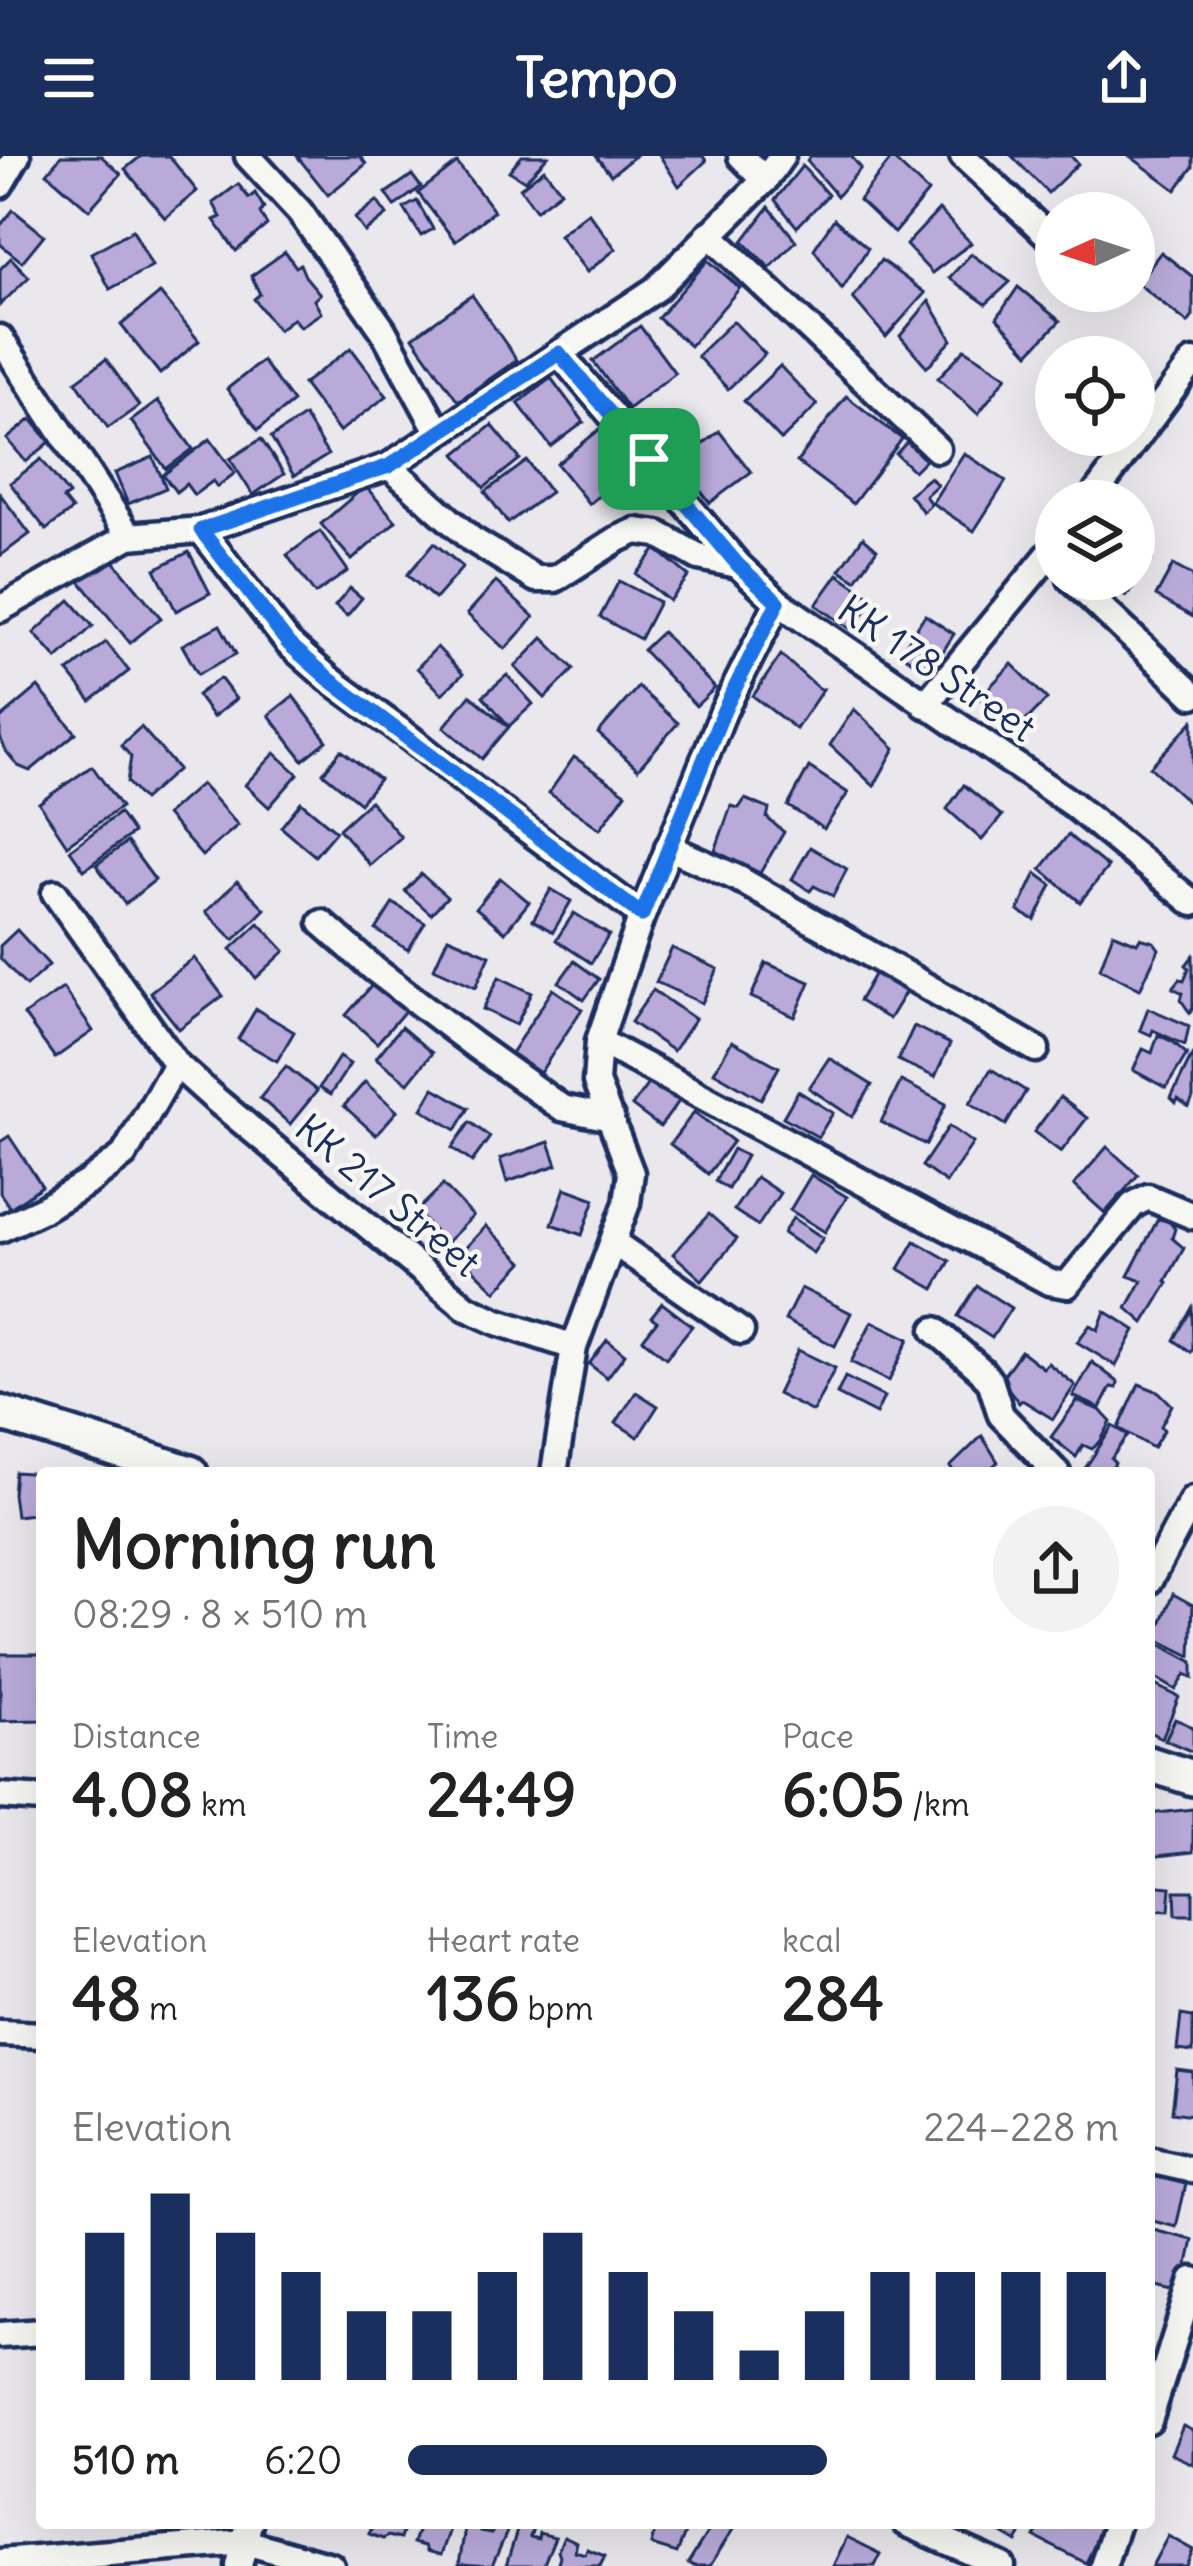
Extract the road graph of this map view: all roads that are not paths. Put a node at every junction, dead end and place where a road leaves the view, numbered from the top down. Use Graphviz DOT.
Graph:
graph roads {
  1 [pos="17,156"];
  2 [pos="248,156"];
  3 [pos="741,156"];
  4 [pos="782,156"];
  5 [pos="963,156"];
  6 [pos="765,180"];
  7 [pos="0,185"];
  8 [pos="1035,223"];
  9 [pos="709,234"];
  10 [pos="0,338"];
  11 [pos="559,353"];
  12 [pos="1190,373"];
  13 [pos="438,431"];
  14 [pos="937,449"];
  15 [pos="389,466"];
  16 [pos="1106,480"];
  17 [pos="201,530"];
  18 [pos="129,536"];
  19 [pos="738,565"];
  20 [pos="1035,577"];
  21 [pos="1093,600"];
  22 [pos="778,602"];
  23 [pos="0,609"];
  24 [pos="1193,694"];
  25 [pos="925,705"];
  26 [pos="668,847"];
  27 [pos="55,893"];
  28 [pos="1193,903"];
  29 [pos="642,915"];
  30 [pos="322,922"];
  31 [pos="598,1041"];
  32 [pos="1036,1049"];
  33 [pos="176,1064"];
  34 [pos="611,1118"];
  35 [pos="1193,1216"];
  36 [pos="0,1229"];
  37 [pos="613,1242"];
  38 [pos="935,1330"];
  39 [pos="741,1331"];
  40 [pos="574,1347"];
  41 [pos="0,1413"];
  42 [pos="171,1467"];
  43 [pos="555,1467"];
  44 [pos="1052,1467"];
  45 [pos="1193,1499"];
  46 [pos="1155,1564"];
  47 [pos="1155,1766"];
  48 [pos="1193,1778"];
  49 [pos="0,1796"];
  50 [pos="36,1799"];
  51 [pos="0,2033"];
  52 [pos="36,2035"];
  53 [pos="1155,2161"];
  54 [pos="1193,2170"];
  55 [pos="1193,2281"];
  56 [pos="36,2332"];
  57 [pos="0,2335"];
  58 [pos="1155,2402"];
  59 [pos="919,2529"];
  60 [pos="1115,2529"];
  61 [pos="244,2544"];
  62 [pos="0,2563"];
  63 [pos="331,2566"];
  64 [pos="1002,2566"];
  65 [pos="1103,2566"];
  1 -- 7 [label="street"];
  2 -- 13 [label="street"];
  3 -- 6 [label="street"];
  4 -- 6 [label="street"];
  5 -- 8 [label="street"];
  6 -- 9 [label="street"];
  9 -- 11 [label="street"];
  9 -- 14 [label="street"];
  10 -- 18 [label="street"];
  11 -- 13 [label="street"];
  11 -- 19 [label="street"];
  12 -- 16 [label="street"];
  13 -- 15 [label="street"];
  15 -- 17 [label="street"];
  15 -- 19 [label="street, KK 178 Street"];
  17 -- 18 [label="street"];
  17 -- 29 [label="street"];
  18 -- 23 [label="street"];
  19 -- 22 [label="street, KK 178 Street"];
  20 -- 25 [label="street"];
  21 -- 24 [label="street"];
  22 -- 25 [label="street, KK 178 Street"];
  22 -- 26 [label="street"];
  25 -- 28 [label="street, KK 178 Street"];
  26 -- 29 [label="street"];
  26 -- 32 [label="street"];
  27 -- 33 [label="street, KK 217 Street"];
  29 -- 31 [label="street"];
  30 -- 34 [label="street"];
  31 -- 34 [label="street"];
  31 -- 35 [label="street"];
  33 -- 36 [label="street"];
  33 -- 40 [label="street, KK 217 Street"];
  34 -- 37 [label="street"];
  37 -- 39 [label="street"];
  37 -- 40 [label="street"];
  38 -- 44 [label="street"];
  40 -- 43 [label="street"];
  41 -- 42 [label="main road"];
  45 -- 46 [label="street"];
  47 -- 48 [label="main road"];
  49 -- 50 [label="street"];
  51 -- 52 [label="street"];
  53 -- 54 [label="street"];
  55 -- 58 [label="street"];
  56 -- 57 [label="street"];
  59 -- 64 [label="street"];
  60 -- 65 [label="street"];
  61 -- 62 [label="street"];
  61 -- 63 [label="street"];
}
